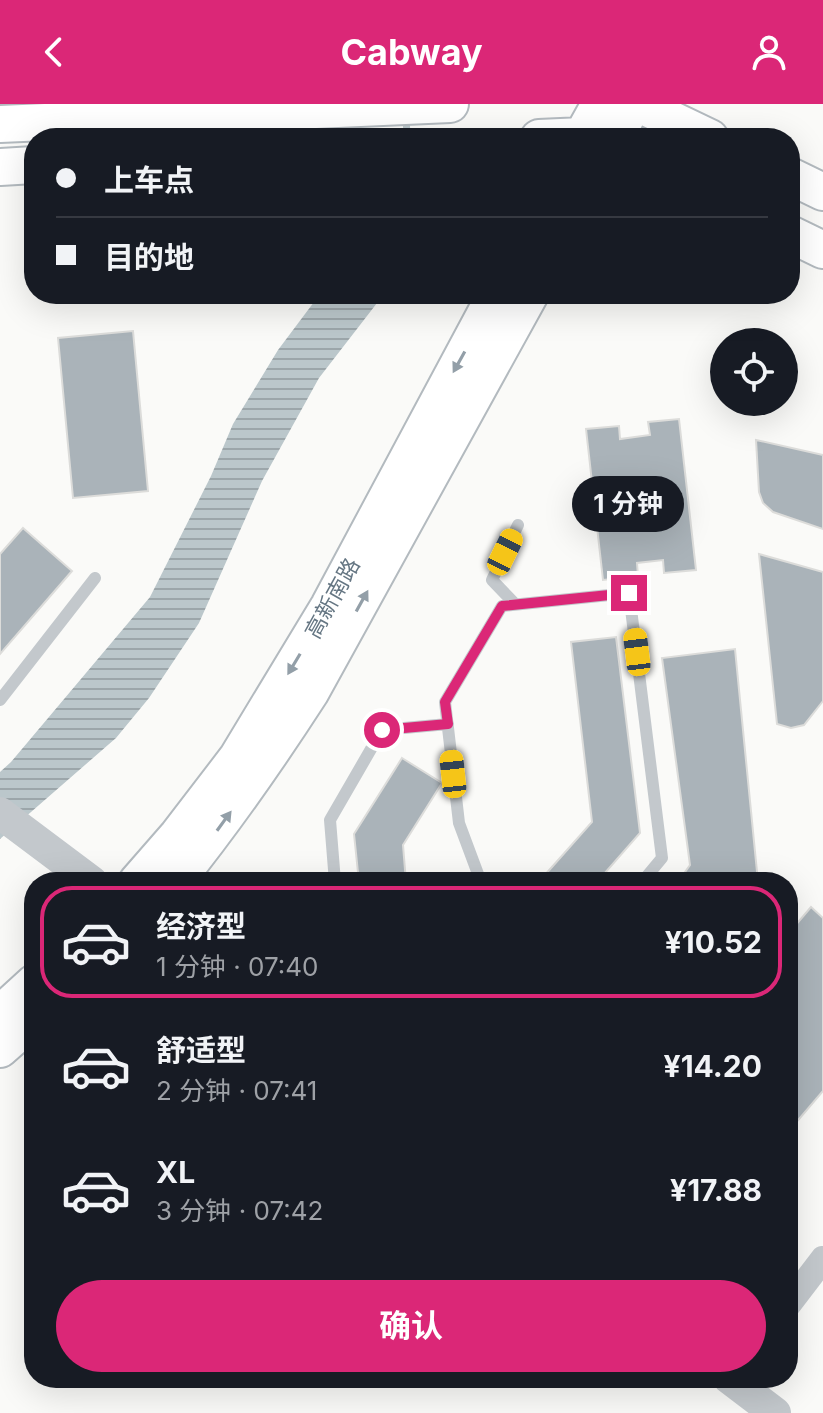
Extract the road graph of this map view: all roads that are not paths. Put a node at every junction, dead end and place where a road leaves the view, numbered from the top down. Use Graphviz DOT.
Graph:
graph roads {
  1 [pos="450,104"];
  2 [pos="600,104"];
  3 [pos="633,104"];
  4 [pos="639,104"];
  5 [pos="210,109"];
  6 [pos="0,124"];
  7 [pos="594,128"];
  8 [pos="604,128"];
  9 [pos="689,128"];
  10 [pos="24,166"];
  11 [pos="0,167"];
  12 [pos="800,181"];
  13 [pos="823,192"];
  14 [pos="800,239"];
  15 [pos="823,250"];
  16 [pos="491,304"];
  17 [pos="524,304"];
  18 [pos="518,525"];
  19 [pos="95,578"];
  20 [pos="515,604"];
  21 [pos="0,700"];
  22 [pos="448,724"];
  23 [pos="0,813"];
  24 [pos="79,872"];
  25 [pos="146,872"];
  26 [pos="183,872"];
  27 [pos="334,872"];
  28 [pos="477,872"];
  29 [pos="650,872"];
  30 [pos="24,992"];
  31 [pos="0,1014"];
  32 [pos="24,1028"];
  33 [pos="0,1049"];
  34 [pos="823,1259"];
  35 [pos="798,1292"];
  36 [pos="742,1388"];
  37 [pos="775,1413"];
  1 -- 5 [label="main road"];
  2 -- 7 [label="main road"];
  3 -- 8 [label="main road"];
  4 -- 9 [label="main road"];
  5 -- 6 [label="main road"];
  10 -- 11 [label="main road"];
  12 -- 13 [label="main road"];
  14 -- 15 [label="main road"];
  16 -- 25 [label="main road, 高新南路, one-way"];
  26 -- 17 [label="main road, 高新南路, one-way"];
  18 -- 20 [label="lane"];
  19 -- 21 [label="lane"];
  20 -- 22 [label="lane"];
  20 -- 29 [label="lane"];
  22 -- 27 [label="lane"];
  22 -- 28 [label="lane"];
  23 -- 24 [label="street"];
  30 -- 31 [label="main road"];
  32 -- 33 [label="main road"];
  34 -- 35 [label="street"];
  36 -- 37 [label="street"];
}
